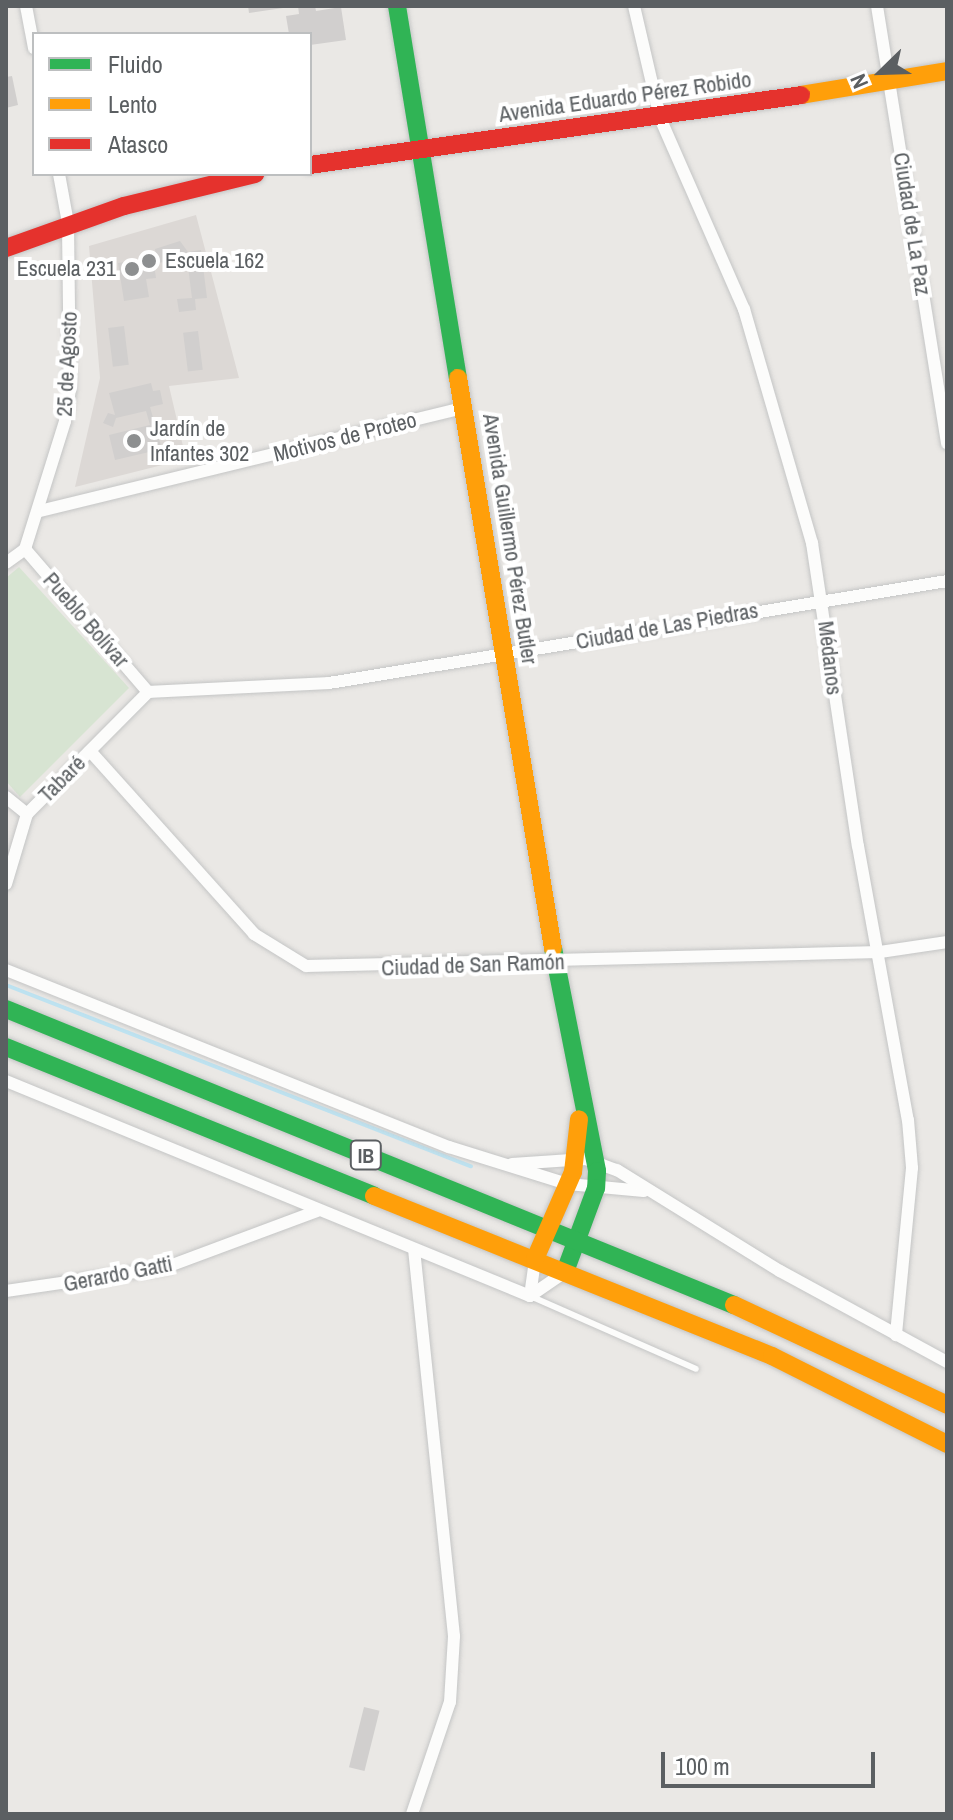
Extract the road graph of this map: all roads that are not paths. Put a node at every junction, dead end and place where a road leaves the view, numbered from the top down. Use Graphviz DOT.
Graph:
graph roads {
  1 [pos="26,6"];
  2 [pos="397,6"];
  3 [pos="634,6"];
  4 [pos="877,6"];
  5 [pos="32,38"];
  6 [pos="947,71"];
  7 [pos="889,80"];
  8 [pos="660,118"];
  9 [pos="421,150"];
  10 [pos="312,165"];
  11 [pos="59,176"];
  12 [pos="247,176"];
  13 [pos="68,223"];
  14 [pos="6,248"];
  15 [pos="464,408"];
  16 [pos="947,443"];
  17 [pos="40,511"];
  18 [pos="25,549"];
  19 [pos="6,563"];
  20 [pos="947,581"];
  21 [pos="822,600"];
  22 [pos="505,653"];
  23 [pos="148,692"];
  24 [pos="90,751"];
  25 [pos="6,797"];
  26 [pos="27,814"];
  27 [pos="6,884"];
  28 [pos="947,942"];
  29 [pos="880,952"];
  30 [pos="555,963"];
  31 [pos="6,970"];
  32 [pos="6,1009"];
  33 [pos="6,1047"];
  34 [pos="576,1080"];
  35 [pos="6,1081"];
  36 [pos="576,1161"];
  37 [pos="595,1161"];
  38 [pos="512,1164"];
  39 [pos="568,1184"];
  40 [pos="596,1188"];
  41 [pos="644,1191"];
  42 [pos="317,1211"];
  43 [pos="548,1228"];
  44 [pos="580,1241"];
  45 [pos="414,1252"];
  46 [pos="535,1259"];
  47 [pos="565,1272"];
  48 [pos="6,1291"];
  49 [pos="530,1296"];
  50 [pos="896,1335"];
  51 [pos="947,1362"];
  52 [pos="696,1369"];
  53 [pos="947,1405"];
  54 [pos="947,1444"];
  55 [pos="412,1814"];
  1 -- 5 [label="street"];
  2 -- 9 [label="main road, Avenida Guillermo Pérez Butler"];
  3 -- 8 [label="street, Médanos"];
  4 -- 7 [label="street, Ciudad de La Paz"];
  6 -- 7 [label="main road, Avenida Eduardo Pérez Robido"];
  7 -- 8 [label="main road, Avenida Eduardo Pérez Robido"];
  7 -- 16 [label="street, Ciudad de La Paz"];
  8 -- 9 [label="main road, Avenida Eduardo Pérez Robido"];
  8 -- 21 [label="street, Médanos"];
  9 -- 10 [label="main road, Avenida Eduardo Pérez Robido"];
  9 -- 15 [label="main road, Avenida Guillermo Pérez Butler"];
  11 -- 13 [label="street, 25 de Agosto"];
  12 -- 13 [label="main road"];
  13 -- 14 [label="main road"];
  13 -- 17 [label="street, 25 de Agosto"];
  15 -- 17 [label="street, Motivos de Proteo"];
  15 -- 22 [label="main road, Avenida Guillermo Pérez Butler"];
  17 -- 18 [label="street, 25 de Agosto"];
  18 -- 19 [label="street"];
  18 -- 23 [label="street, Pueblo Bolívar"];
  20 -- 21 [label="street, Ciudad de Las Piedras"];
  21 -- 22 [label="street, Ciudad de Las Piedras"];
  21 -- 29 [label="street, Médanos"];
  22 -- 23 [label="street, Ciudad de Las Piedras"];
  22 -- 30 [label="main road, Avenida Guillermo Pérez Butler"];
  23 -- 24 [label="street, Tabaré"];
  24 -- 26 [label="street, Tabaré"];
  24 -- 30 [label="street, Ciudad de San Ramón"];
  25 -- 26 [label="street"];
  26 -- 27 [label="street, Tabaré"];
  28 -- 29 [label="street, Ciudad de San Ramón"];
  29 -- 30 [label="street, Ciudad de San Ramón"];
  29 -- 50 [label="street, Médanos"];
  30 -- 34 [label="main road, Avenida Guillermo Pérez Butler"];
  31 -- 38 [label="street"];
  32 -- 43 [label="main road, IB"];
  33 -- 46 [label="main road, IB"];
  34 -- 36 [label="main road"];
  34 -- 37 [label="main road"];
  35 -- 42 [label="street"];
  36 -- 37 [label="street"];
  36 -- 38 [label="street"];
  36 -- 39 [label="main road"];
  37 -- 40 [label="main road"];
  37 -- 41 [label="street"];
  38 -- 39 [label="street"];
  39 -- 40 [label="street"];
  39 -- 43 [label="main road"];
  40 -- 41 [label="street"];
  40 -- 44 [label="main road"];
  41 -- 50 [label="street"];
  42 -- 45 [label="street"];
  42 -- 48 [label="street, Gerardo Gatti"];
  43 -- 44 [label="main road, IB"];
  43 -- 46 [label="main road"];
  44 -- 47 [label="main road"];
  44 -- 53 [label="main road, IB"];
  45 -- 49 [label="street"];
  45 -- 55 [label="street"];
  46 -- 47 [label="main road, IB"];
  46 -- 49 [label="street"];
  47 -- 49 [label="street"];
  47 -- 54 [label="main road, IB"];
  49 -- 52 [label="lane"];
  50 -- 51 [label="street"];
}
